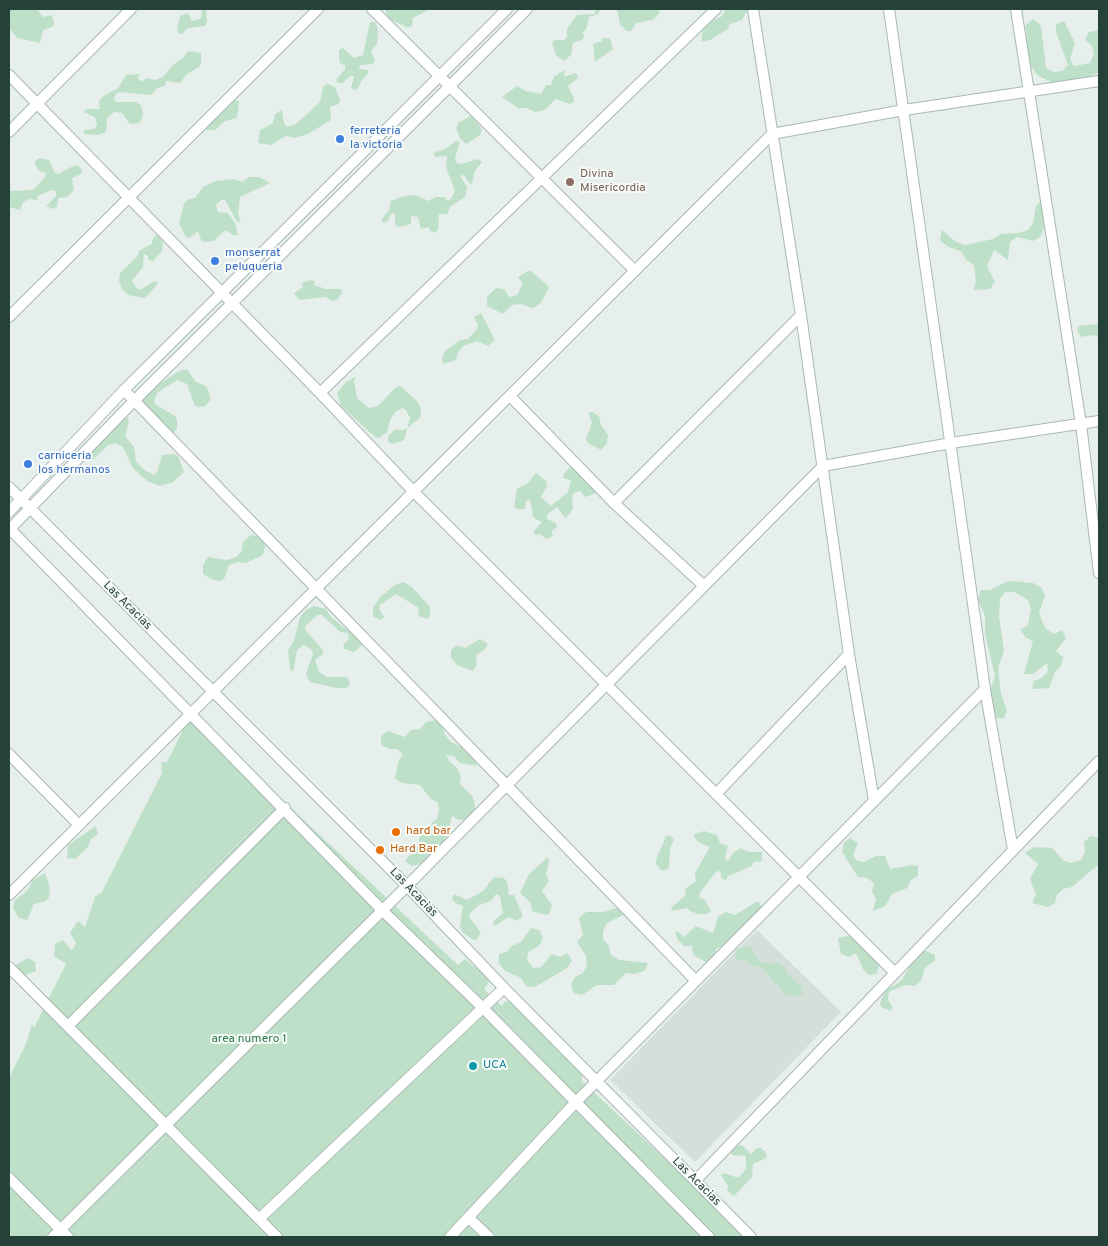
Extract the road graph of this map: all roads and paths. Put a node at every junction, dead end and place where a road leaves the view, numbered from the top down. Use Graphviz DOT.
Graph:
graph roads {
  1 [pos="131,9"];
  2 [pos="318,9"];
  3 [pos="372,9"];
  4 [pos="507,9"];
  5 [pos="527,9"];
  6 [pos="716,9"];
  7 [pos="753,9"];
  8 [pos="890,9"];
  9 [pos="1016,9"];
  10 [pos="9,75"];
  11 [pos="440,77"];
  12 [pos="1099,81"];
  13 [pos="450,86"];
  14 [pos="1028,92"];
  15 [pos="37,104"];
  16 [pos="904,110"];
  17 [pos="9,132"];
  18 [pos="772,134"];
  19 [pos="542,178"];
  20 [pos="127,197"];
  21 [pos="635,271"];
  22 [pos="222,294"];
  23 [pos="232,304"];
  24 [pos="801,315"];
  25 [pos="9,317"];
  26 [pos="124,390"];
  27 [pos="320,393"];
  28 [pos="510,396"];
  29 [pos="133,401"];
  30 [pos="1099,421"];
  31 [pos="1081,424"];
  32 [pos="951,443"];
  33 [pos="823,466"];
  34 [pos="9,487"];
  35 [pos="414,492"];
  36 [pos="20,498"];
  37 [pos="614,503"];
  38 [pos="31,509"];
  39 [pos="9,512"];
  40 [pos="9,529"];
  41 [pos="1099,573"];
  42 [pos="704,586"];
  43 [pos="316,590"];
  44 [pos="850,654"];
  45 [pos="607,683"];
  46 [pos="985,689"];
  47 [pos="213,693"];
  48 [pos="191,714"];
  49 [pos="9,754"];
  50 [pos="1099,761"];
  51 [pos="507,785"];
  52 [pos="716,794"];
  53 [pos="874,801"];
  54 [pos="284,808"];
  55 [pos="80,825"];
  56 [pos="1013,850"];
  57 [pos="799,877"];
  58 [pos="407,886"];
  59 [pos="9,895"];
  60 [pos="382,910"];
  61 [pos="9,967"];
  62 [pos="895,973"];
  63 [pos="696,981"];
  64 [pos="504,988"];
  65 [pos="483,1008"];
  66 [pos="68,1026"];
  67 [pos="596,1081"];
  68 [pos="576,1102"];
  69 [pos="166,1125"];
  70 [pos="9,1178"];
  71 [pos="695,1181"];
  72 [pos="470,1218"];
  73 [pos="259,1219"];
  74 [pos="60,1235"];
  75 [pos="277,1237"];
  76 [pos="450,1237"];
  77 [pos="490,1237"];
  78 [pos="709,1237"];
  79 [pos="750,1237"];
  1 -- 15 [label="street"];
  2 -- 20 [label="street"];
  3 -- 11 [label="street"];
  4 -- 11 [label="street"];
  5 -- 13 [label="street"];
  6 -- 19 [label="street"];
  7 -- 18 [label="street"];
  8 -- 16 [label="street"];
  9 -- 14 [label="street"];
  10 -- 15 [label="street"];
  11 -- 13 [label="street"];
  11 -- 22 [label="street"];
  12 -- 14 [label="street"];
  13 -- 19 [label="street"];
  13 -- 23 [label="street"];
  14 -- 16 [label="street"];
  14 -- 31 [label="street"];
  15 -- 17 [label="street"];
  15 -- 20 [label="street"];
  16 -- 18 [label="street"];
  16 -- 32 [label="street"];
  18 -- 21 [label="street"];
  18 -- 24 [label="street"];
  19 -- 21 [label="street"];
  19 -- 27 [label="street"];
  20 -- 22 [label="street"];
  20 -- 25 [label="street"];
  21 -- 28 [label="street"];
  22 -- 23 [label="street"];
  22 -- 26 [label="street"];
  23 -- 27 [label="street"];
  23 -- 29 [label="street"];
  24 -- 33 [label="street"];
  24 -- 37 [label="street"];
  26 -- 29 [label="street"];
  26 -- 36 [label="street"];
  27 -- 35 [label="street"];
  28 -- 35 [label="street"];
  28 -- 37 [label="street"];
  29 -- 38 [label="street"];
  29 -- 43 [label="street"];
  30 -- 31 [label="street"];
  31 -- 32 [label="street"];
  31 -- 41 [label="street"];
  32 -- 33 [label="street"];
  32 -- 46 [label="street"];
  33 -- 42 [label="street"];
  33 -- 44 [label="street"];
  34 -- 36 [label="street, Las Acacias"];
  35 -- 43 [label="street"];
  35 -- 45 [label="street"];
  36 -- 38 [label="street, Las Acacias"];
  36 -- 39 [label="street"];
  37 -- 42 [label="street"];
  38 -- 40 [label="street"];
  38 -- 47 [label="street, Las Acacias"];
  40 -- 48 [label="street"];
  42 -- 45 [label="street"];
  43 -- 47 [label="street"];
  43 -- 51 [label="street"];
  44 -- 52 [label="street"];
  44 -- 53 [label="street"];
  45 -- 51 [label="street"];
  45 -- 52 [label="street"];
  46 -- 53 [label="street"];
  46 -- 56 [label="street"];
  47 -- 48 [label="street"];
  47 -- 58 [label="street, Las Acacias"];
  48 -- 54 [label="street"];
  48 -- 55 [label="street"];
  49 -- 55 [label="street"];
  50 -- 56 [label="street"];
  51 -- 58 [label="street"];
  51 -- 63 [label="street"];
  52 -- 57 [label="street"];
  53 -- 57 [label="street"];
  54 -- 60 [label="street"];
  54 -- 66 [label="street"];
  55 -- 59 [label="street"];
  56 -- 62 [label="street"];
  57 -- 62 [label="street"];
  57 -- 63 [label="street"];
  58 -- 60 [label="street"];
  58 -- 64 [label="street, Las Acacias"];
  60 -- 65 [label="street"];
  60 -- 69 [label="street"];
  61 -- 66 [label="street"];
  62 -- 71 [label="street"];
  63 -- 67 [label="street"];
  64 -- 65 [label="street"];
  64 -- 67 [label="street, Las Acacias"];
  65 -- 68 [label="street"];
  65 -- 73 [label="street"];
  66 -- 69 [label="street"];
  67 -- 68 [label="street"];
  67 -- 71 [label="street, Las Acacias"];
  68 -- 72 [label="street"];
  68 -- 78 [label="street"];
  69 -- 73 [label="street"];
  69 -- 74 [label="street"];
  70 -- 74 [label="street"];
  71 -- 79 [label="street, Las Acacias"];
  72 -- 76 [label="street"];
  72 -- 77 [label="street"];
  73 -- 75 [label="street"];
}
